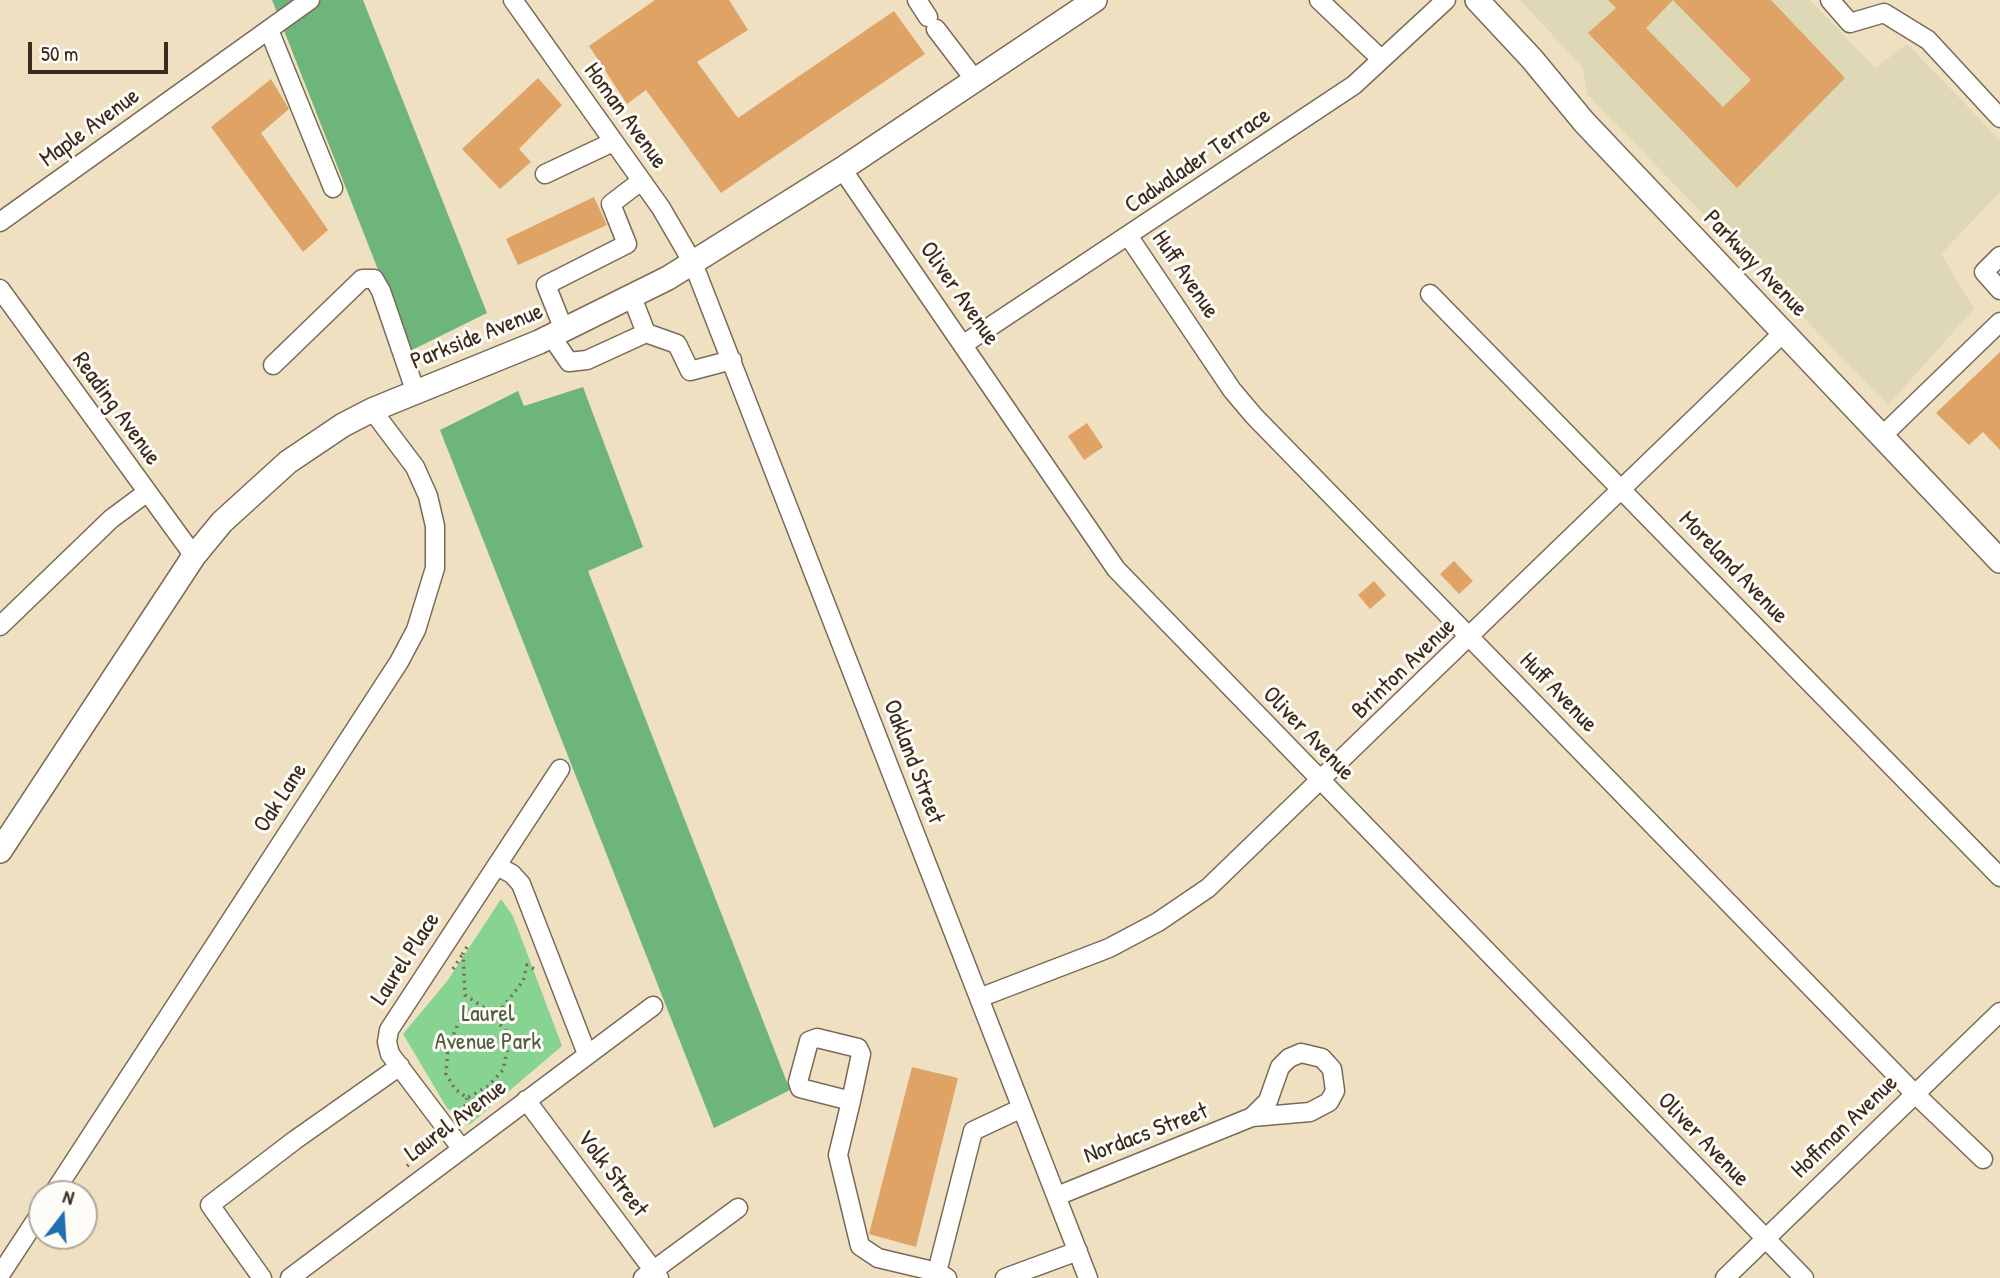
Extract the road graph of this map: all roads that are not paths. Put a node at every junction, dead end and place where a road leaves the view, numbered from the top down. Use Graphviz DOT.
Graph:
graph roads {
  1 [pos="310,0"];
  2 [pos="513,0"];
  3 [pos="917,0"];
  4 [pos="1095,0"];
  5 [pos="1319,0"];
  6 [pos="1446,0"];
  7 [pos="1477,0"];
  8 [pos="1830,0"];
  9 [pos="270,30"];
  10 [pos="1381,59"];
  11 [pos="975,80"];
  12 [pos="2000,118"];
  13 [pos="613,142"];
  14 [pos="842,169"];
  15 [pos="545,174"];
  16 [pos="641,181"];
  17 [pos="333,188"];
  18 [pos="0,222"];
  19 [pos="1129,237"];
  20 [pos="2000,256"];
  21 [pos="693,263"];
  22 [pos="0,289"];
  23 [pos="2000,290"];
  24 [pos="1430,294"];
  25 [pos="632,297"];
  26 [pos="2000,322"];
  27 [pos="1784,332"];
  28 [pos="558,333"];
  29 [pos="646,333"];
  30 [pos="964,344"];
  31 [pos="732,360"];
  32 [pos="273,365"];
  33 [pos="415,390"];
  34 [pos="372,410"];
  35 [pos="1882,436"];
  36 [pos="1623,490"];
  37 [pos="146,493"];
  38 [pos="194,556"];
  39 [pos="2000,561"];
  40 [pos="0,626"];
  41 [pos="1470,638"];
  42 [pos="560,769"];
  43 [pos="1321,783"];
  44 [pos="0,850"];
  45 [pos="497,866"];
  46 [pos="2000,877"];
  47 [pos="979,999"];
  48 [pos="653,1006"];
  49 [pos="2000,1012"];
  50 [pos="587,1054"];
  51 [pos="400,1066"];
  52 [pos="1914,1093"];
  53 [pos="526,1100"];
  54 [pos="851,1101"];
  55 [pos="1022,1108"];
  56 [pos="1252,1117"];
  57 [pos="461,1148"];
  58 [pos="1983,1159"];
  59 [pos="62,1180"];
  60 [pos="1056,1196"];
  61 [pos="738,1208"];
  62 [pos="28,1232"];
  63 [pos="1765,1238"];
  64 [pos="1078,1251"];
  65 [pos="0,1275"];
  66 [pos="652,1275"];
  67 [pos="942,1275"];
  68 [pos="262,1278"];
  69 [pos="290,1278"];
  70 [pos="1005,1278"];
  71 [pos="1088,1278"];
  72 [pos="1725,1278"];
  73 [pos="1804,1278"];
  1 -- 9 [label="street, Maple Avenue"];
  2 -- 13 [label="street, Homan Avenue"];
  3 -- 11 [label="street"];
  4 -- 11 [label="main road, Parkside Avenue"];
  5 -- 10 [label="street"];
  6 -- 10 [label="street, Cadwalader Terrace"];
  7 -- 27 [label="main road, Parkway Avenue"];
  8 -- 12 [label="street"];
  9 -- 17 [label="street"];
  9 -- 18 [label="street, Maple Avenue"];
  10 -- 19 [label="street, Cadwalader Terrace"];
  11 -- 14 [label="main road, Parkside Avenue"];
  13 -- 15 [label="street"];
  13 -- 16 [label="street, Homan Avenue"];
  14 -- 21 [label="main road, Parkside Avenue"];
  14 -- 30 [label="street, Oliver Avenue"];
  16 -- 21 [label="street, Homan Avenue"];
  16 -- 28 [label="street"];
  19 -- 30 [label="street, Cadwalader Terrace"];
  19 -- 41 [label="street, Huff Avenue"];
  20 -- 23 [label="street"];
  21 -- 25 [label="main road, Parkside Avenue"];
  21 -- 31 [label="street, Oakland Street"];
  22 -- 37 [label="street, Reading Avenue"];
  24 -- 36 [label="street, Moreland Avenue"];
  25 -- 28 [label="main road, Parkside Avenue"];
  25 -- 29 [label="street"];
  26 -- 35 [label="street"];
  27 -- 35 [label="main road, Parkway Avenue"];
  27 -- 36 [label="street, Brinton Avenue"];
  28 -- 29 [label="street"];
  28 -- 33 [label="main road, Parkside Avenue"];
  29 -- 31 [label="street"];
  30 -- 43 [label="street, Oliver Avenue"];
  31 -- 47 [label="street, Oakland Street"];
  32 -- 33 [label="street"];
  33 -- 34 [label="main road, Parkside Avenue"];
  34 -- 38 [label="main road, Parkside Avenue"];
  34 -- 59 [label="street, Oak Lane"];
  35 -- 39 [label="main road, Parkway Avenue"];
  36 -- 41 [label="street, Brinton Avenue"];
  36 -- 46 [label="street, Moreland Avenue"];
  37 -- 38 [label="street, Reading Avenue"];
  37 -- 40 [label="street"];
  38 -- 44 [label="main road, Parkside Avenue"];
  41 -- 43 [label="street, Brinton Avenue"];
  41 -- 52 [label="street, Huff Avenue"];
  42 -- 45 [label="street, Laurel Place"];
  43 -- 47 [label="street, Brinton Avenue"];
  43 -- 63 [label="street, Oliver Avenue"];
  45 -- 50 [label="street"];
  45 -- 51 [label="street, Laurel Place"];
  47 -- 55 [label="street, Oakland Street"];
  48 -- 50 [label="street, Laurel Avenue"];
  49 -- 52 [label="street, Hoffman Avenue"];
  50 -- 53 [label="street, Laurel Avenue"];
  51 -- 57 [label="street, Laurel Place"];
  51 -- 68 [label="street"];
  52 -- 58 [label="street, Huff Avenue"];
  52 -- 63 [label="street, Hoffman Avenue"];
  53 -- 57 [label="street, Laurel Avenue"];
  53 -- 66 [label="street, Volk Street"];
  54 -- 67 [label="street"];
  55 -- 60 [label="street, Oakland Street"];
  55 -- 67 [label="street"];
  56 -- 56 [label="street, Nordacs Street"];
  56 -- 60 [label="street, Nordacs Street"];
  57 -- 69 [label="street, Laurel Avenue"];
  60 -- 64 [label="street, Oakland Street"];
  61 -- 66 [label="street"];
  62 -- 65 [label="street"];
  63 -- 72 [label="street, Hoffman Avenue"];
  63 -- 73 [label="street, Oliver Avenue"];
  64 -- 70 [label="street"];
  64 -- 71 [label="street, Oakland Street"];
}
